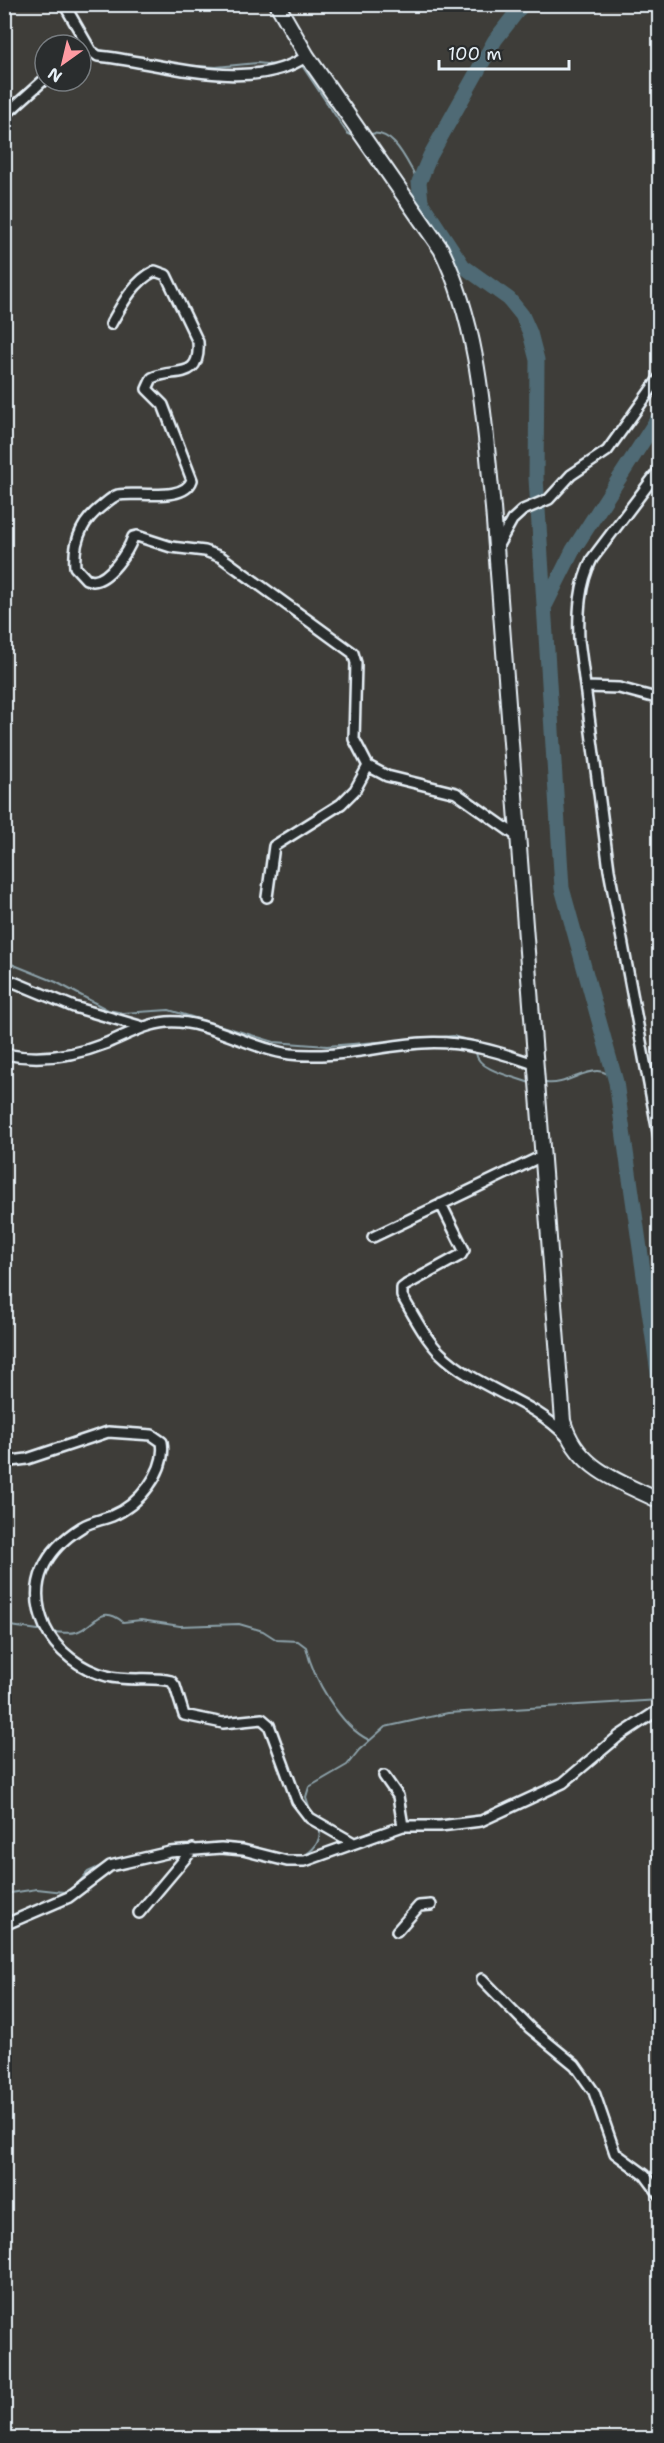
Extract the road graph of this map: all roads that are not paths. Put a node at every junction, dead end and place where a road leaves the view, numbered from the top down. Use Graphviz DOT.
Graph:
graph roads {
  1 [pos="64,4"];
  2 [pos="277,4"];
  3 [pos="81,33"];
  4 [pos="93,52"];
  5 [pos="307,56"];
  6 [pos="33,90"];
  7 [pos="4,116"];
  8 [pos="111,324"];
  9 [pos="660,377"];
  10 [pos="660,469"];
  11 [pos="496,549"];
  12 [pos="586,687"];
  13 [pos="660,699"];
  14 [pos="368,766"];
  15 [pos="517,836"];
  16 [pos="267,897"];
  17 [pos="4,978"];
  18 [pos="142,1027"];
  19 [pos="4,1054"];
  20 [pos="537,1065"];
  21 [pos="660,1143"];
  22 [pos="542,1156"];
  23 [pos="441,1204"];
  24 [pos="373,1237"];
  25 [pos="568,1438"];
  26 [pos="4,1461"];
  27 [pos="660,1500"];
  28 [pos="660,1709"];
  29 [pos="384,1776"];
  30 [pos="403,1826"];
  31 [pos="352,1842"];
  32 [pos="193,1849"];
  33 [pos="431,1905"];
  34 [pos="139,1913"];
  35 [pos="4,1925"];
  36 [pos="397,1931"];
  37 [pos="482,1979"];
  38 [pos="660,2195"];
  1 -- 3 [label="street"];
  2 -- 5 [label="main road"];
  4 -- 5 [label="street"];
  5 -- 11 [label="main road"];
  6 -- 7 [label="street"];
  8 -- 14 [label="street"];
  9 -- 11 [label="street"];
  10 -- 12 [label="street"];
  11 -- 15 [label="main road"];
  12 -- 13 [label="street"];
  12 -- 21 [label="street"];
  14 -- 15 [label="street"];
  14 -- 16 [label="street"];
  15 -- 20 [label="main road"];
  17 -- 18 [label="street"];
  18 -- 19 [label="street"];
  18 -- 20 [label="street"];
  20 -- 22 [label="main road"];
  22 -- 23 [label="street"];
  22 -- 25 [label="main road"];
  23 -- 24 [label="street"];
  23 -- 25 [label="street"];
  25 -- 27 [label="main road"];
  26 -- 31 [label="street"];
  28 -- 30 [label="street"];
  29 -- 30 [label="street"];
  30 -- 31 [label="street"];
  31 -- 32 [label="street"];
  32 -- 34 [label="street"];
  32 -- 35 [label="street"];
  33 -- 36 [label="street"];
  37 -- 38 [label="street"];
}
